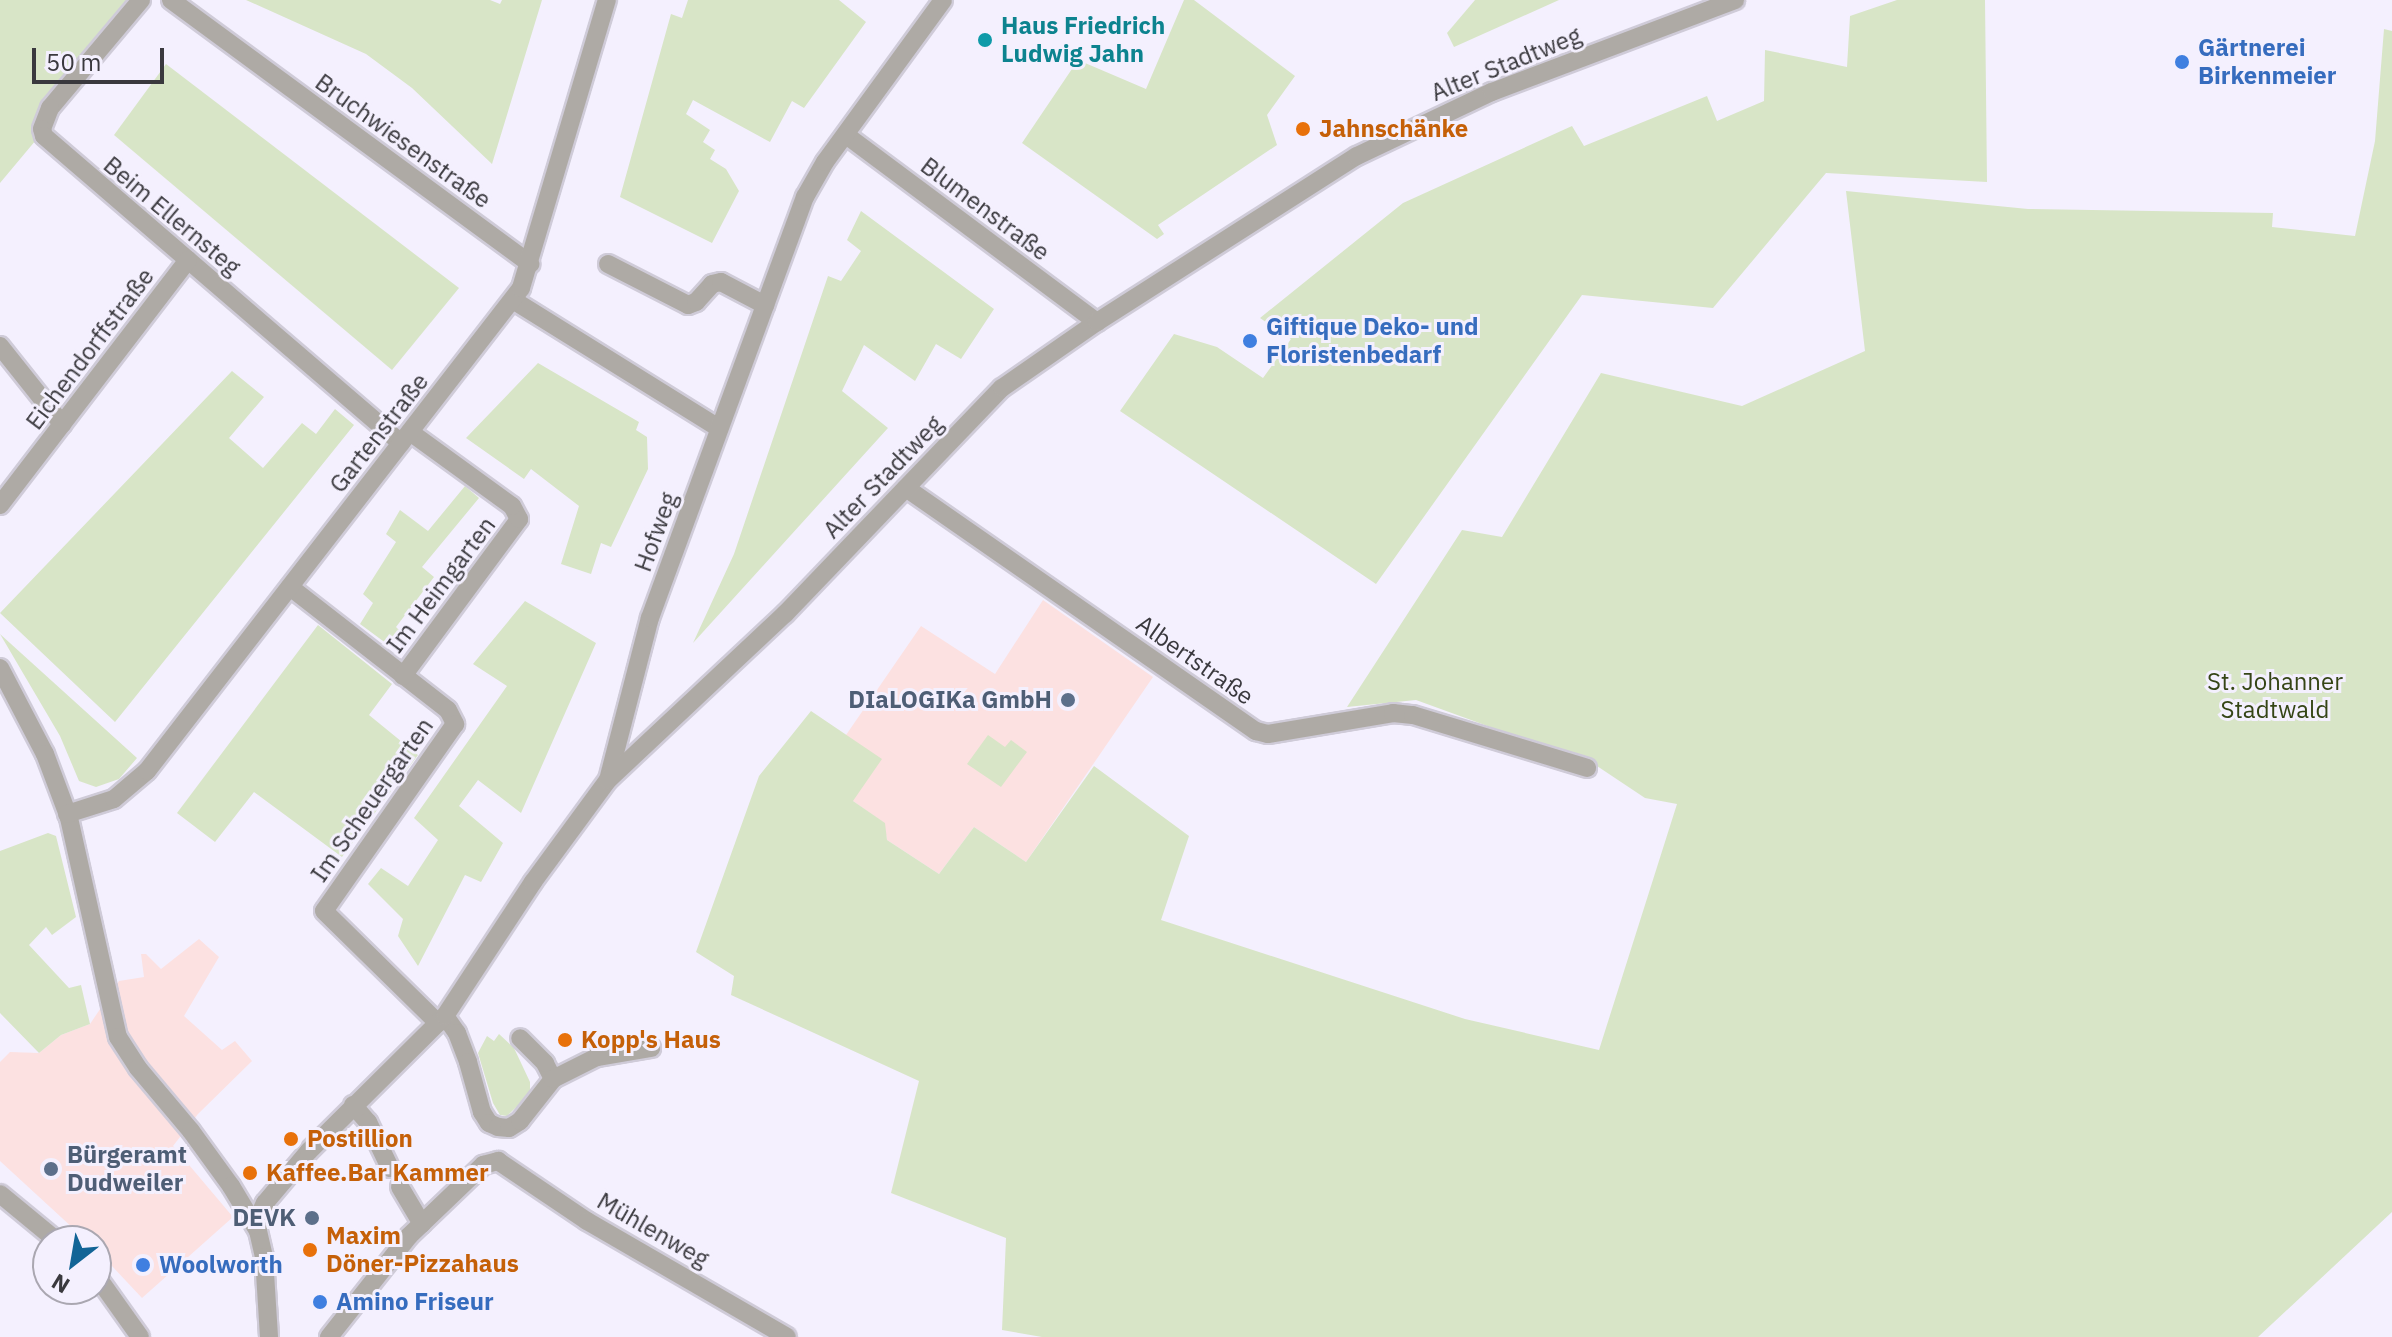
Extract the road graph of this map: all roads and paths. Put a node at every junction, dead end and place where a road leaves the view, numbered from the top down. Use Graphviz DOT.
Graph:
graph roads {
  1 [pos="141,0"];
  2 [pos="171,0"];
  3 [pos="607,0"];
  4 [pos="943,0"];
  5 [pos="1735,0"];
  6 [pos="846,135"];
  7 [pos="188,260"];
  8 [pos="530,264"];
  9 [pos="608,264"];
  10 [pos="513,300"];
  11 [pos="765,305"];
  12 [pos="1097,322"];
  13 [pos="0,346"];
  14 [pos="62,424"];
  15 [pos="719,428"];
  16 [pos="406,438"];
  17 [pos="906,488"];
  18 [pos="0,505"];
  19 [pos="290,587"];
  20 [pos="0,668"];
  21 [pos="403,676"];
  22 [pos="0,682"];
  23 [pos="23,711"];
  24 [pos="1587,768"];
  25 [pos="608,780"];
  26 [pos="67,814"];
  27 [pos="442,1019"];
  28 [pos="520,1038"];
  29 [pos="651,1048"];
  30 [pos="553,1079"];
  31 [pos="353,1105"];
  32 [pos="390,1168"];
  33 [pos="400,1187"];
  34 [pos="0,1194"];
  35 [pos="422,1224"];
  36 [pos="38,1225"];
  37 [pos="255,1225"];
  38 [pos="112,1296"];
  39 [pos="316,1336"];
  40 [pos="140,1337"];
  41 [pos="269,1337"];
  42 [pos="328,1337"];
  43 [pos="787,1337"];
  1 -- 7 [label="street, Beim Ellernsteg"];
  2 -- 8 [label="street, Bruchwiesenstraße"];
  3 -- 8 [label="street, Gartenstraße"];
  4 -- 6 [label="street, Hofweg"];
  5 -- 12 [label="street, Alter Stadtweg"];
  6 -- 11 [label="street, Hofweg"];
  6 -- 12 [label="street, Blumenstraße"];
  7 -- 14 [label="street, Eichendorffstraße"];
  7 -- 16 [label="street, Beim Ellernsteg"];
  8 -- 10 [label="street, Gartenstraße"];
  9 -- 11 [label="street"];
  10 -- 15 [label="street"];
  10 -- 16 [label="street, Gartenstraße"];
  11 -- 15 [label="street, Hofweg"];
  12 -- 17 [label="street, Alter Stadtweg"];
  13 -- 14 [label="street"];
  14 -- 18 [label="street, Eichendorffstraße"];
  15 -- 25 [label="street, Hofweg"];
  16 -- 19 [label="street, Gartenstraße"];
  16 -- 21 [label="street, Im Heimgarten"];
  17 -- 24 [label="street, Albertstraße"];
  17 -- 25 [label="street, Alter Stadtweg"];
  19 -- 21 [label="street, Im Scheuergarten"];
  19 -- 26 [label="street, Gartenstraße"];
  20 -- 23 [label="street"];
  21 -- 27 [label="street, Im Scheuergarten"];
  22 -- 23 [label="street"];
  23 -- 26 [label="street"];
  25 -- 27 [label="street, Alter Stadtweg"];
  26 -- 37 [label="street"];
  27 -- 30 [label="street"];
  27 -- 31 [label="street, Alter Stadtweg"];
  28 -- 30 [label="street"];
  29 -- 30 [label="street"];
  31 -- 32 [label="street"];
  31 -- 37 [label="street, Alter Stadtweg"];
  33 -- 35 [label="street"];
  34 -- 36 [label="street"];
  35 -- 42 [label="street"];
  35 -- 43 [label="street, Mühlenweg"];
  37 -- 41 [label="street"];
  38 -- 40 [label="street"];
  39 -- 42 [label="street"];
}
